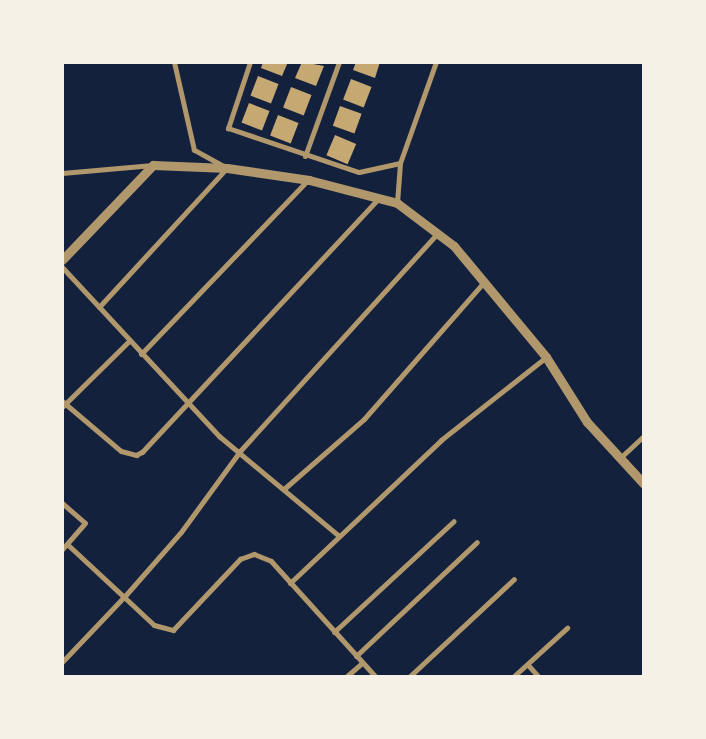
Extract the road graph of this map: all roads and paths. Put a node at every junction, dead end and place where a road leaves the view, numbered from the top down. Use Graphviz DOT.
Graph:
graph roads {
  1 [pos="174,62"];
  2 [pos="250,62"];
  3 [pos="339,62"];
  4 [pos="436,62"];
  5 [pos="305,156"];
  6 [pos="400,163"];
  7 [pos="153,165"];
  8 [pos="227,168"];
  9 [pos="62,173"];
  10 [pos="309,180"];
  11 [pos="378,199"];
  12 [pos="397,203"];
  13 [pos="438,233"];
  14 [pos="62,260"];
  15 [pos="62,267"];
  16 [pos="484,282"];
  17 [pos="99,307"];
  18 [pos="129,341"];
  19 [pos="142,354"];
  20 [pos="546,357"];
  21 [pos="188,403"];
  22 [pos="64,404"];
  23 [pos="644,436"];
  24 [pos="240,451"];
  25 [pos="620,458"];
  26 [pos="644,484"];
  27 [pos="285,488"];
  28 [pos="62,503"];
  29 [pos="454,521"];
  30 [pos="339,536"];
  31 [pos="477,542"];
  32 [pos="65,547"];
  33 [pos="514,579"];
  34 [pos="290,583"];
  35 [pos="124,597"];
  36 [pos="567,628"];
  37 [pos="334,632"];
  38 [pos="356,656"];
  39 [pos="62,662"];
  40 [pos="362,663"];
  41 [pos="528,665"];
  42 [pos="347,676"];
  43 [pos="375,676"];
  44 [pos="410,676"];
  45 [pos="514,676"];
  46 [pos="538,676"];
  1 -- 8 [label="street"];
  2 -- 5 [label="street"];
  3 -- 5 [label="street"];
  4 -- 6 [label="street"];
  5 -- 6 [label="street"];
  6 -- 12 [label="street"];
  7 -- 8 [label="street"];
  7 -- 9 [label="street"];
  7 -- 14 [label="street"];
  8 -- 10 [label="street"];
  8 -- 17 [label="street"];
  10 -- 11 [label="street"];
  10 -- 19 [label="street"];
  11 -- 12 [label="street"];
  11 -- 21 [label="street"];
  12 -- 13 [label="street"];
  13 -- 16 [label="street"];
  13 -- 24 [label="street"];
  15 -- 17 [label="street"];
  16 -- 20 [label="street"];
  16 -- 27 [label="street"];
  17 -- 18 [label="street"];
  18 -- 19 [label="street"];
  18 -- 22 [label="street"];
  19 -- 21 [label="street"];
  20 -- 25 [label="street"];
  20 -- 30 [label="street"];
  21 -- 22 [label="street"];
  21 -- 24 [label="street"];
  23 -- 25 [label="street"];
  24 -- 27 [label="street"];
  24 -- 35 [label="street"];
  25 -- 26 [label="street"];
  27 -- 30 [label="street"];
  28 -- 32 [label="street"];
  29 -- 37 [label="street"];
  30 -- 34 [label="street"];
  31 -- 38 [label="street"];
  32 -- 35 [label="street"];
  33 -- 44 [label="street"];
  34 -- 35 [label="street"];
  34 -- 37 [label="street"];
  35 -- 39 [label="street"];
  36 -- 41 [label="street"];
  37 -- 38 [label="street"];
  38 -- 40 [label="street"];
  40 -- 42 [label="street"];
  40 -- 43 [label="street"];
  41 -- 45 [label="street"];
  41 -- 46 [label="street"];
}
